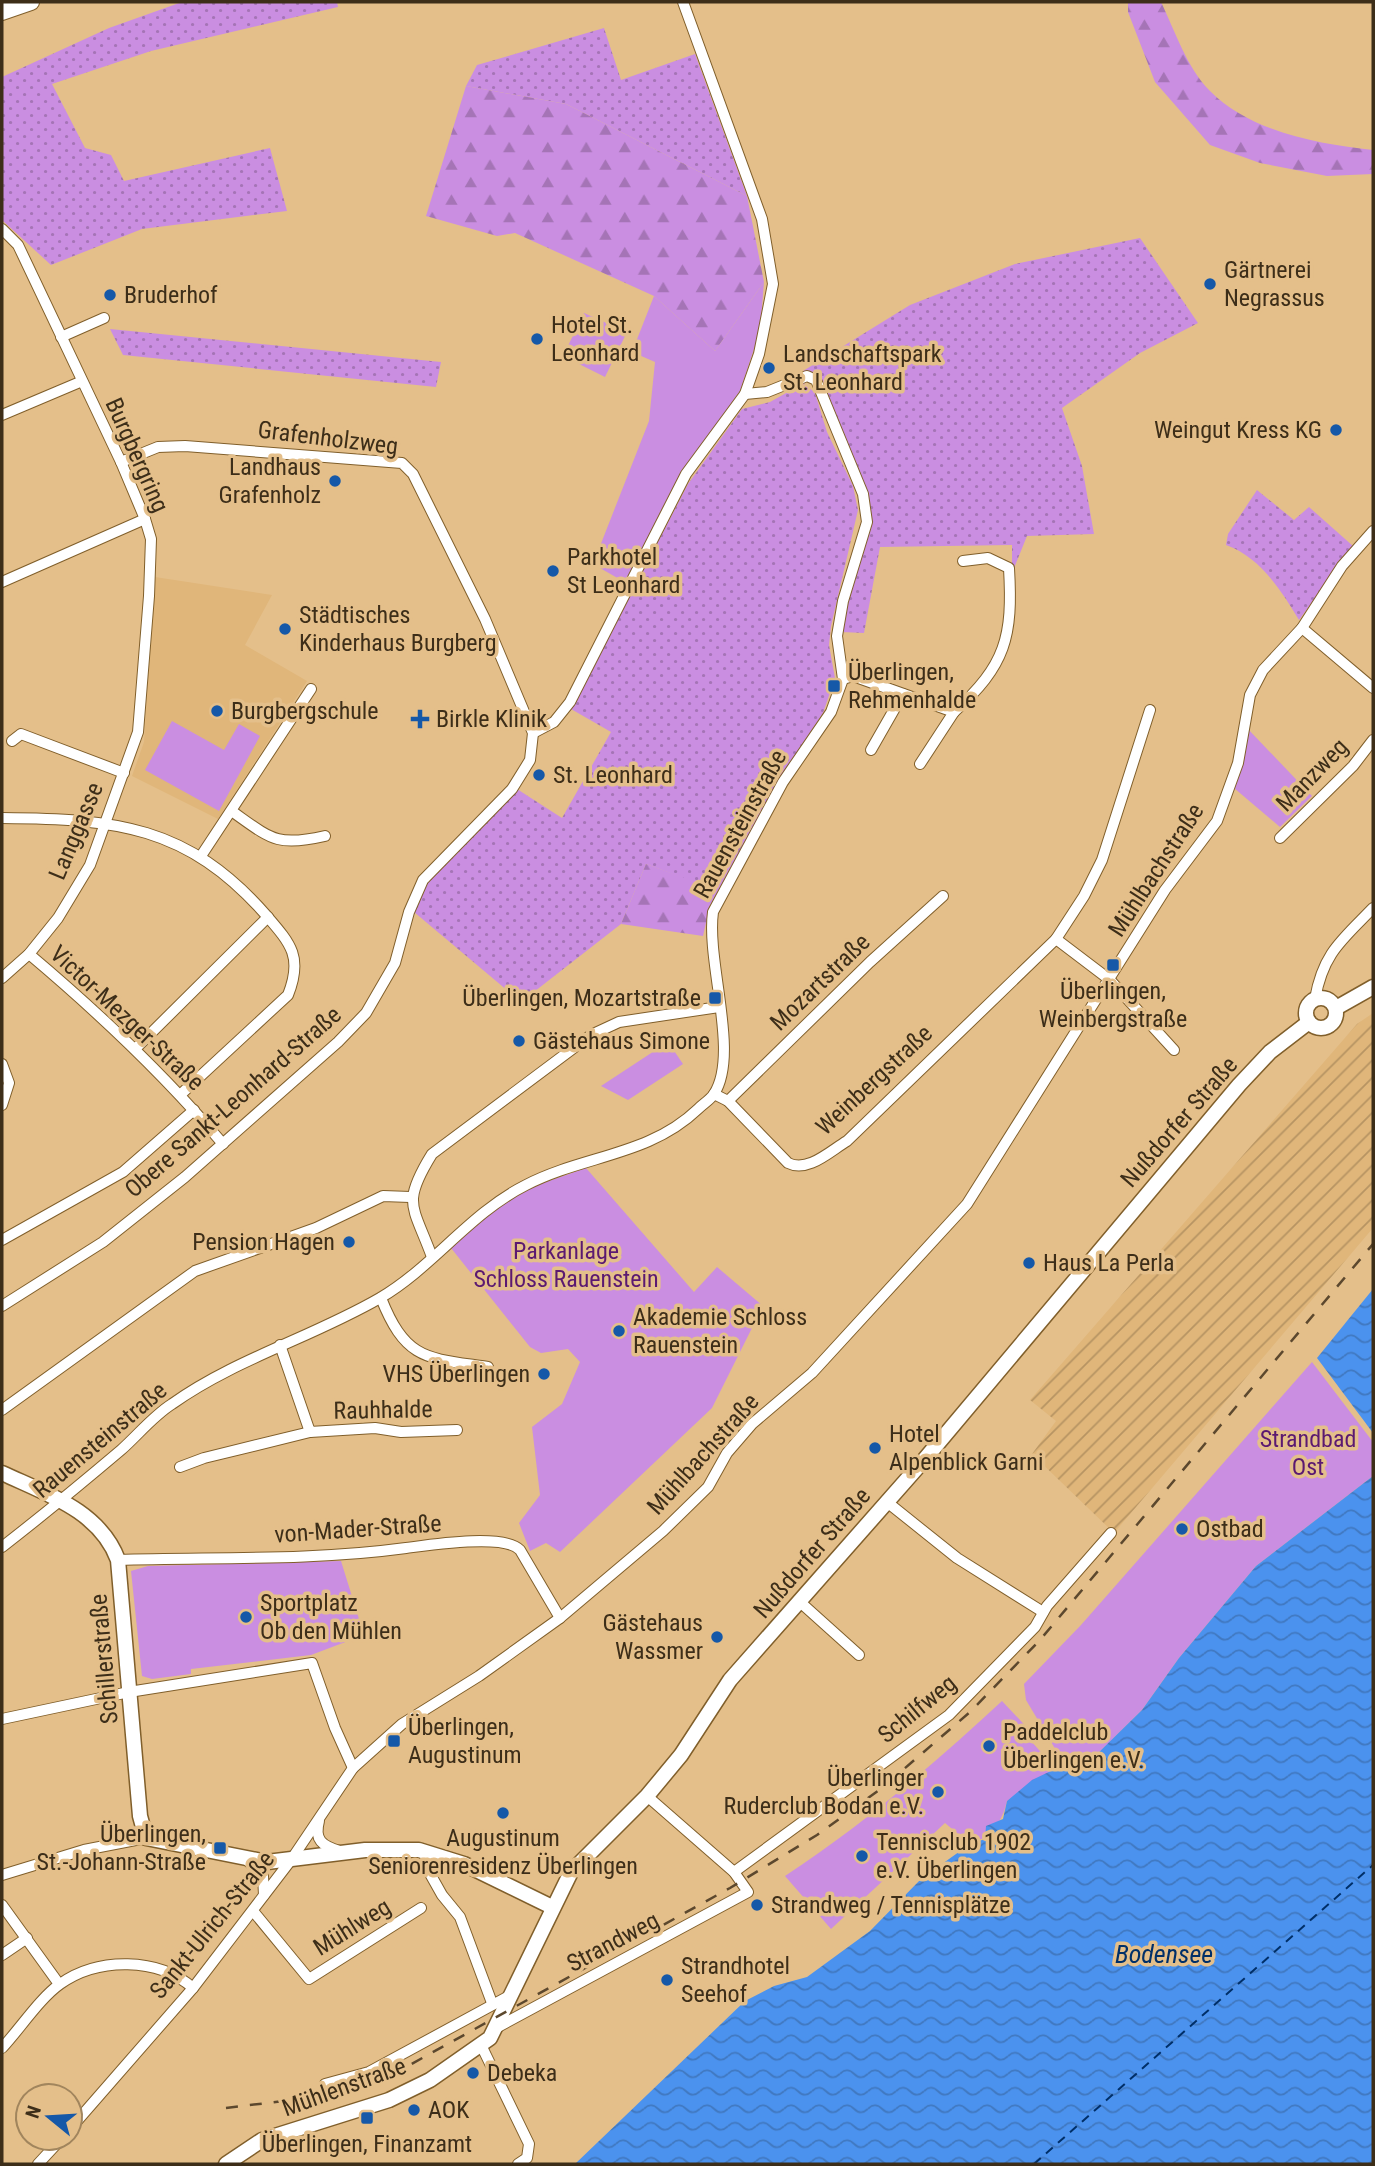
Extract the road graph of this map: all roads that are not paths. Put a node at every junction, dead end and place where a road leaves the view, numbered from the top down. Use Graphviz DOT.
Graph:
graph roads {
  1 [pos="31,2"];
  2 [pos="683,2"];
  3 [pos="2,12"];
  4 [pos="2,229"];
  5 [pos="104,318"];
  6 [pos="61,337"];
  7 [pos="80,382"];
  8 [pos="745,394"];
  9 [pos="2,415"];
  10 [pos="121,462"];
  11 [pos="145,519"];
  12 [pos="1373,531"];
  13 [pos="963,561"];
  14 [pos="2,582"];
  15 [pos="1301,628"];
  16 [pos="842,679"];
  17 [pos="1373,688"];
  18 [pos="312,689"];
  19 [pos="903,694"];
  20 [pos="1150,710"];
  21 [pos="954,712"];
  22 [pos="140,720"];
  23 [pos="533,733"];
  24 [pos="1373,740"];
  25 [pos="12,741"];
  26 [pos="871,750"];
  27 [pos="920,764"];
  28 [pos="124,774"];
  29 [pos="233,811"];
  30 [pos="2,818"];
  31 [pos="106,822"];
  32 [pos="325,836"];
  33 [pos="1280,838"];
  34 [pos="201,856"];
  35 [pos="943,896"];
  36 [pos="1373,908"];
  37 [pos="268,917"];
  38 [pos="1056,939"];
  39 [pos="29,954"];
  40 [pos="2,978"];
  41 [pos="1110,981"];
  42 [pos="1373,987"];
  43 [pos="1315,999"];
  44 [pos="719,1007"];
  45 [pos="1336,1008"];
  46 [pos="1309,1023"];
  47 [pos="135,1049"];
  48 [pos="1174,1050"];
  49 [pos="2,1064"];
  50 [pos="714,1094"];
  51 [pos="180,1095"];
  52 [pos="728,1101"];
  53 [pos="2,1105"];
  54 [pos="194,1110"];
  55 [pos="223,1144"];
  56 [pos="410,1197"];
  57 [pos="2,1240"];
  58 [pos="432,1256"];
  59 [pos="381,1297"];
  60 [pos="2,1306"];
  61 [pos="280,1346"];
  62 [pos="488,1367"];
  63 [pos="2,1410"];
  64 [pos="457,1430"];
  65 [pos="310,1432"];
  66 [pos="180,1467"];
  67 [pos="2,1474"];
  68 [pos="61,1502"];
  69 [pos="887,1502"];
  70 [pos="1111,1533"];
  71 [pos="2,1547"];
  72 [pos="118,1560"];
  73 [pos="800,1602"];
  74 [pos="1043,1612"];
  75 [pos="560,1618"];
  76 [pos="859,1655"];
  77 [pos="129,1692"];
  78 [pos="2,1719"];
  79 [pos="353,1768"];
  80 [pos="647,1796"];
  81 [pos="320,1817"];
  82 [pos="146,1838"];
  83 [pos="346,1852"];
  84 [pos="247,1860"];
  85 [pos="291,1860"];
  86 [pos="424,1863"];
  87 [pos="734,1872"];
  88 [pos="2,1875"];
  89 [pos="264,1896"];
  90 [pos="2,1905"];
  91 [pos="552,1907"];
  92 [pos="421,1908"];
  93 [pos="253,1911"];
  94 [pos="27,1938"];
  95 [pos="2,1955"];
  96 [pos="59,1984"];
  97 [pos="193,1988"];
  98 [pos="512,1994"];
  99 [pos="492,2003"];
  100 [pos="499,2022"];
  101 [pos="481,2045"];
  102 [pos="2,2048"];
  103 [pos="325,2084"];
  104 [pos="84,2113"];
  105 [pos="226,2164"];
  106 [pos="518,2164"];
  1 -- 3 [label="main road"];
  2 -- 8 [label="street"];
  4 -- 6 [label="street, Burgbergring"];
  5 -- 6 [label="street"];
  6 -- 7 [label="street, Burgbergring"];
  7 -- 9 [label="street"];
  7 -- 10 [label="street, Burgbergring"];
  8 -- 16 [label="street, Rauensteinstraße"];
  8 -- 23 [label="street"];
  10 -- 11 [label="street, Burgbergring"];
  10 -- 23 [label="street, Grafenholzweg"];
  11 -- 14 [label="street"];
  11 -- 22 [label="street, Burgbergring"];
  12 -- 15 [label="street, Mühlbachstraße"];
  13 -- 21 [label="street"];
  15 -- 17 [label="street"];
  15 -- 41 [label="street, Mühlbachstraße"];
  16 -- 19 [label="street"];
  16 -- 44 [label="street, Rauensteinstraße"];
  18 -- 29 [label="street"];
  19 -- 21 [label="street"];
  19 -- 26 [label="street"];
  20 -- 38 [label="street, Weinbergstraße"];
  21 -- 27 [label="street"];
  22 -- 28 [label="street, Langgasse"];
  23 -- 55 [label="street, Obere Sankt-Leonhard-Straße"];
  24 -- 33 [label="street, Manzweg"];
  25 -- 28 [label="street"];
  28 -- 31 [label="street, Langgasse"];
  29 -- 32 [label="street"];
  29 -- 34 [label="street"];
  30 -- 31 [label="street"];
  31 -- 34 [label="street"];
  31 -- 39 [label="street, Langgasse"];
  34 -- 37 [label="street"];
  35 -- 52 [label="street, Mozartstraße"];
  36 -- 43 [label="street"];
  37 -- 47 [label="street"];
  37 -- 51 [label="street"];
  38 -- 41 [label="street"];
  38 -- 52 [label="street, Weinbergstraße"];
  39 -- 40 [label="street, Langgasse"];
  39 -- 47 [label="street, Victor-Mezger-Straße"];
  41 -- 48 [label="street"];
  41 -- 75 [label="street, Mühlbachstraße"];
  42 -- 45 [label="street, Nußdorfer Straße"];
  43 -- 45 [label="street"];
  43 -- 46 [label="street"];
  44 -- 50 [label="street, Rauensteinstraße"];
  44 -- 56 [label="street"];
  45 -- 46 [label="street, Nußdorfer Straße"];
  46 -- 69 [label="street, Nußdorfer Straße"];
  47 -- 51 [label="street, Victor-Mezger-Straße"];
  49 -- 53 [label="street"];
  50 -- 52 [label="street, Weinbergstraße"];
  50 -- 58 [label="street, Rauensteinstraße"];
  51 -- 54 [label="street, Victor-Mezger-Straße"];
  54 -- 55 [label="street, Victor-Mezger-Straße"];
  54 -- 57 [label="street"];
  55 -- 60 [label="street, Obere Sankt-Leonhard-Straße"];
  56 -- 58 [label="street"];
  56 -- 63 [label="street"];
  58 -- 59 [label="street, Rauensteinstraße"];
  59 -- 61 [label="street, Rauensteinstraße"];
  59 -- 62 [label="street"];
  61 -- 65 [label="street, Rauhhalde"];
  61 -- 68 [label="street, Rauensteinstraße"];
  64 -- 65 [label="street, Rauhhalde"];
  65 -- 66 [label="street, Rauhhalde"];
  67 -- 68 [label="street, Schillerstraße"];
  68 -- 71 [label="street, Rauensteinstraße"];
  68 -- 72 [label="street, Schillerstraße"];
  69 -- 73 [label="street, Nußdorfer Straße"];
  69 -- 74 [label="street"];
  70 -- 74 [label="street, Schilfweg"];
  72 -- 75 [label="street, von-Mader-Straße"];
  72 -- 77 [label="street, Schillerstraße"];
  73 -- 76 [label="street"];
  73 -- 80 [label="street, Nußdorfer Straße"];
  74 -- 87 [label="street, Schilfweg"];
  75 -- 79 [label="street, Mühlbachstraße"];
  77 -- 78 [label="street"];
  77 -- 79 [label="street"];
  77 -- 82 [label="street, Schillerstraße"];
  79 -- 81 [label="street, Mühlbachstraße"];
  80 -- 87 [label="street"];
  80 -- 91 [label="street, Nußdorfer Straße"];
  81 -- 83 [label="street"];
  81 -- 85 [label="street, Mühlbachstraße"];
  82 -- 84 [label="street"];
  82 -- 88 [label="street"];
  83 -- 85 [label="street, Sankt-Ulrich-Straße"];
  83 -- 91 [label="street, Sankt-Ulrich-Straße"];
  84 -- 85 [label="street"];
  84 -- 89 [label="street"];
  85 -- 89 [label="street, Sankt-Ulrich-Straße"];
  86 -- 99 [label="street"];
  87 -- 100 [label="street, Strandweg"];
  89 -- 93 [label="street, Sankt-Ulrich-Straße"];
  90 -- 94 [label="street"];
  91 -- 98 [label="street, Nußdorfer Straße"];
  92 -- 93 [label="street, Mühlweg"];
  93 -- 97 [label="street, Sankt-Ulrich-Straße"];
  94 -- 95 [label="street"];
  94 -- 96 [label="street"];
  96 -- 97 [label="street"];
  96 -- 102 [label="street"];
  97 -- 104 [label="street, Sankt-Ulrich-Straße"];
  98 -- 99 [label="street"];
  98 -- 100 [label="street, Nußdorfer Straße"];
  99 -- 103 [label="street"];
  100 -- 101 [label="street, Mühlenstraße"];
  101 -- 105 [label="street, Mühlenstraße"];
  101 -- 106 [label="street"];
}
